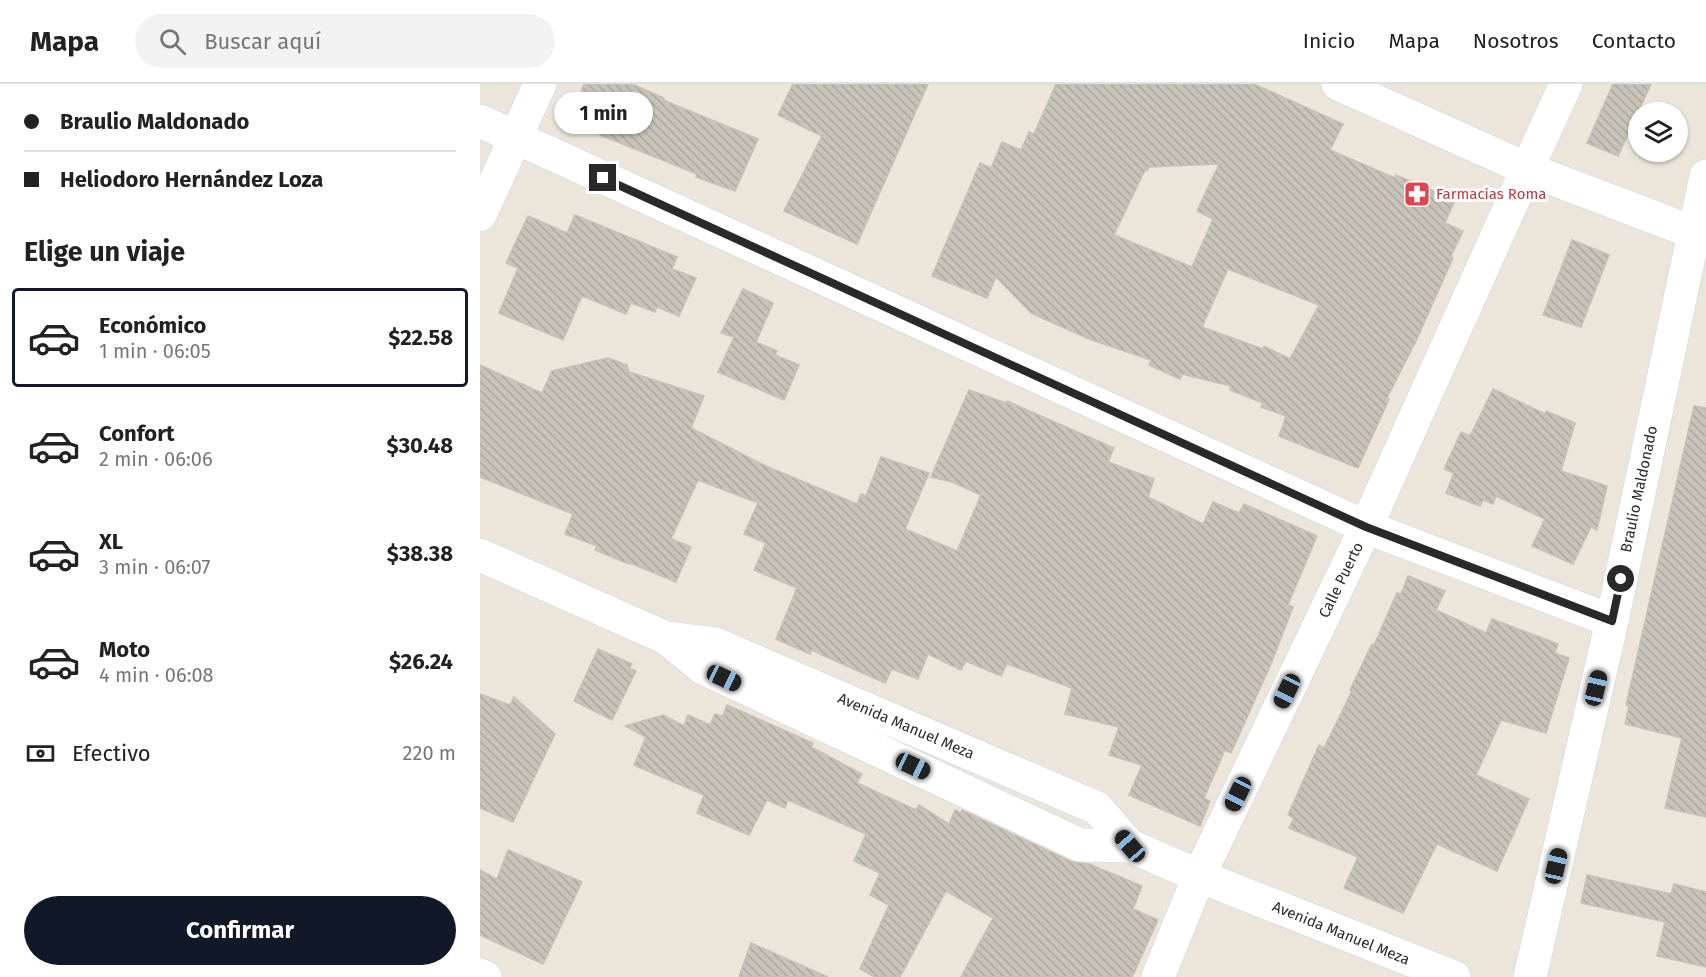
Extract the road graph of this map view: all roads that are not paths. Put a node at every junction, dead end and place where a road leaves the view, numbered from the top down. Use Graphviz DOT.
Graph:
graph roads {
  1 [pos="540,84"];
  2 [pos="1338,84"];
  3 [pos="1566,84"];
  4 [pos="480,122"];
  5 [pos="515,138"];
  6 [pos="1527,169"];
  7 [pos="1706,176"];
  8 [pos="480,215"];
  9 [pos="1695,233"];
  10 [pos="1366,527"];
  11 [pos="480,555"];
  12 [pos="1612,621"];
  13 [pos="1199,876"];
  14 [pos="480,975"];
  15 [pos="484,977"];
  16 [pos="1158,977"];
  17 [pos="1454,977"];
  18 [pos="1530,977"];
  1 -- 5 [label="street"];
  2 -- 6 [label="street"];
  3 -- 6 [label="street, Calle Puerto"];
  4 -- 5 [label="street"];
  5 -- 8 [label="street"];
  5 -- 10 [label="street"];
  6 -- 9 [label="street"];
  6 -- 10 [label="street, Calle Puerto"];
  7 -- 9 [label="street, Braulio Maldonado"];
  9 -- 12 [label="street, Braulio Maldonado"];
  10 -- 12 [label="street"];
  10 -- 13 [label="street, Calle Puerto"];
  11 -- 13 [label="street, Avenida Manuel Meza"];
  12 -- 18 [label="street, Braulio Maldonado"];
  13 -- 16 [label="street, Calle Puerto"];
  13 -- 17 [label="street, Avenida Manuel Meza"];
  14 -- 15 [label="street"];
}
